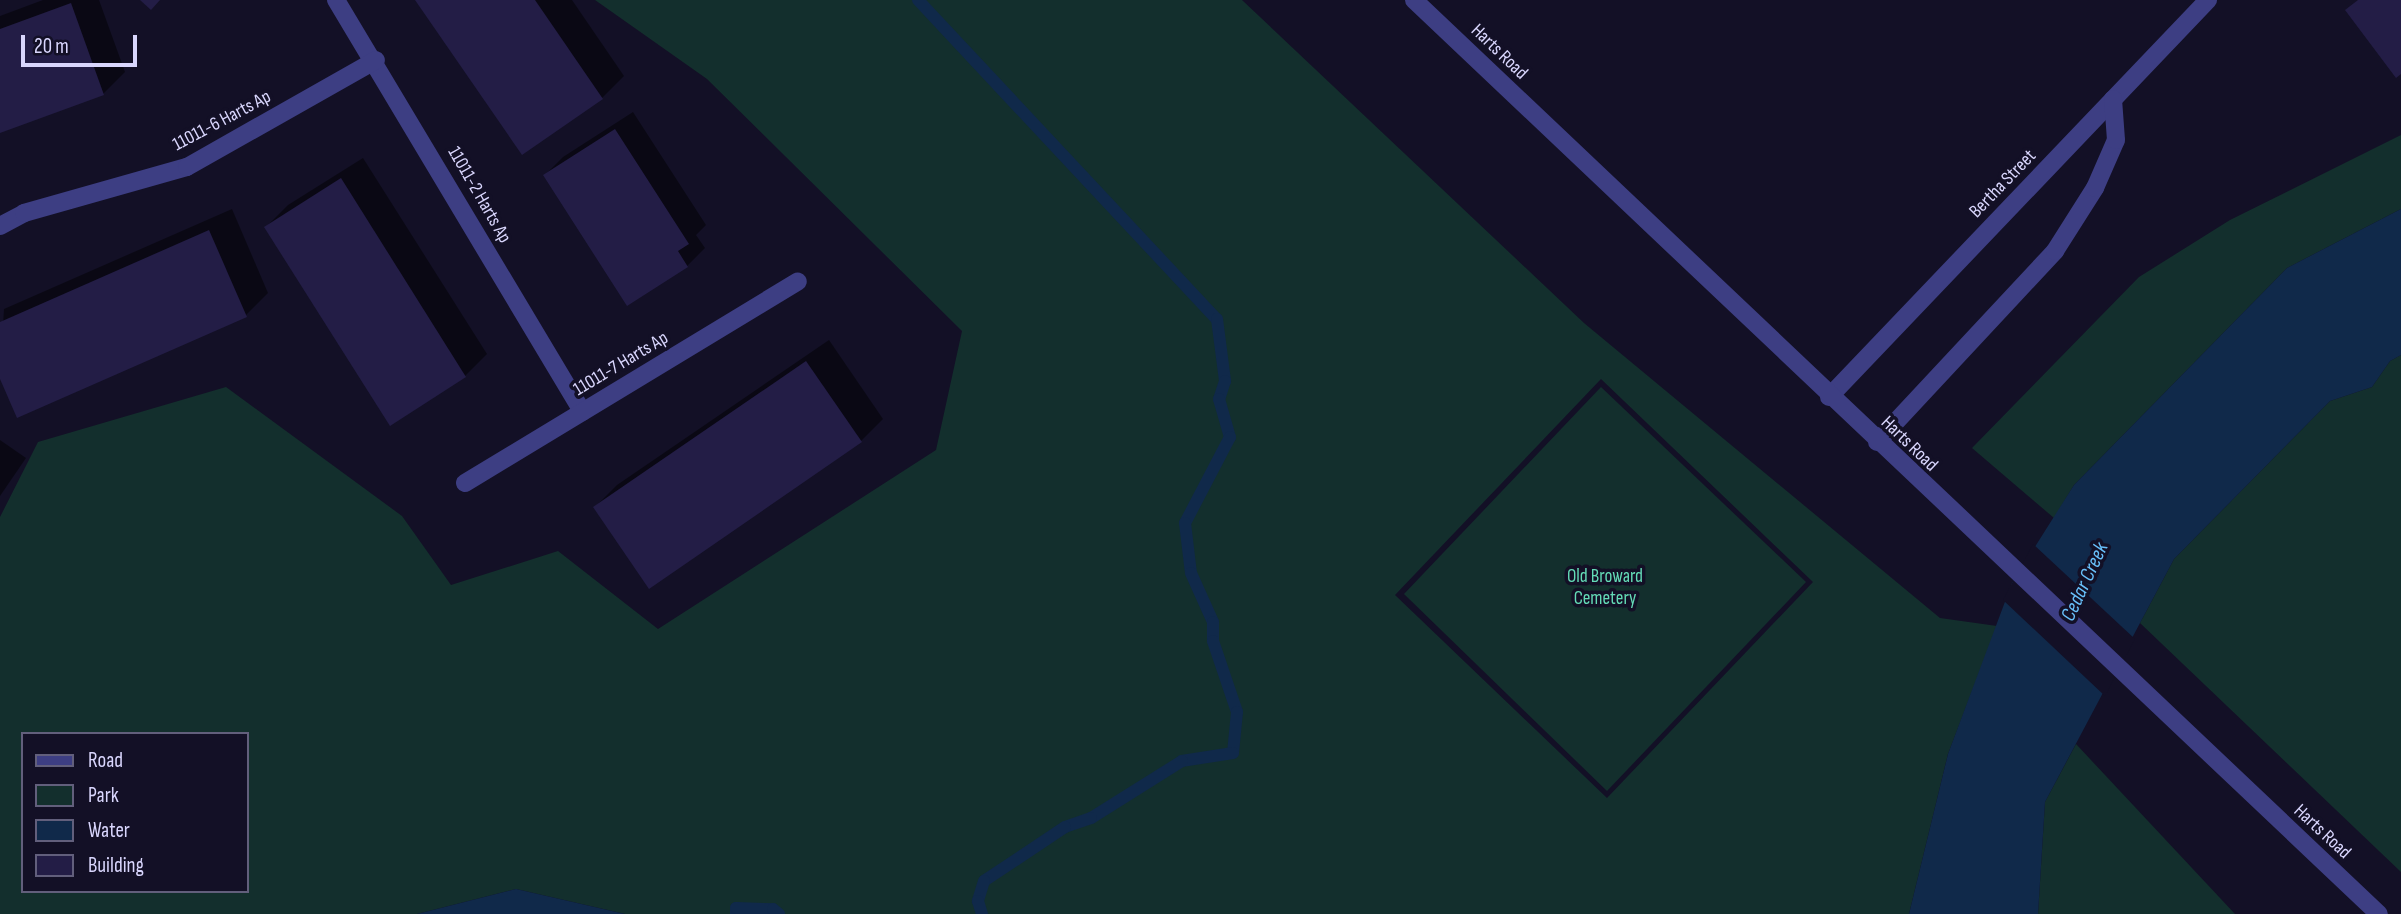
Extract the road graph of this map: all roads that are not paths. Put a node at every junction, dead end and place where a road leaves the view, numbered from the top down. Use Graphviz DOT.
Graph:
graph roads {
  1 [pos="336,0"];
  2 [pos="1414,0"];
  3 [pos="2207,0"];
  4 [pos="376,60"];
  5 [pos="2113,99"];
  6 [pos="0,226"];
  7 [pos="798,281"];
  8 [pos="1829,397"];
  9 [pos="583,412"];
  10 [pos="1877,442"];
  11 [pos="465,483"];
  12 [pos="2379,914"];
  1 -- 4 [label="street, 11011-2 Harts Ap"];
  2 -- 8 [label="street, Harts Road"];
  3 -- 5 [label="street, Bertha Street"];
  4 -- 6 [label="street, 11011-6 Harts Ap"];
  4 -- 9 [label="street, 11011-2 Harts Ap"];
  5 -- 8 [label="street, Bertha Street"];
  5 -- 10 [label="street"];
  7 -- 9 [label="street, 11011-7 Harts Ap"];
  8 -- 10 [label="street, Harts Road"];
  9 -- 11 [label="street, 11011-7 Harts Ap"];
  10 -- 12 [label="street, Harts Road"];
}
